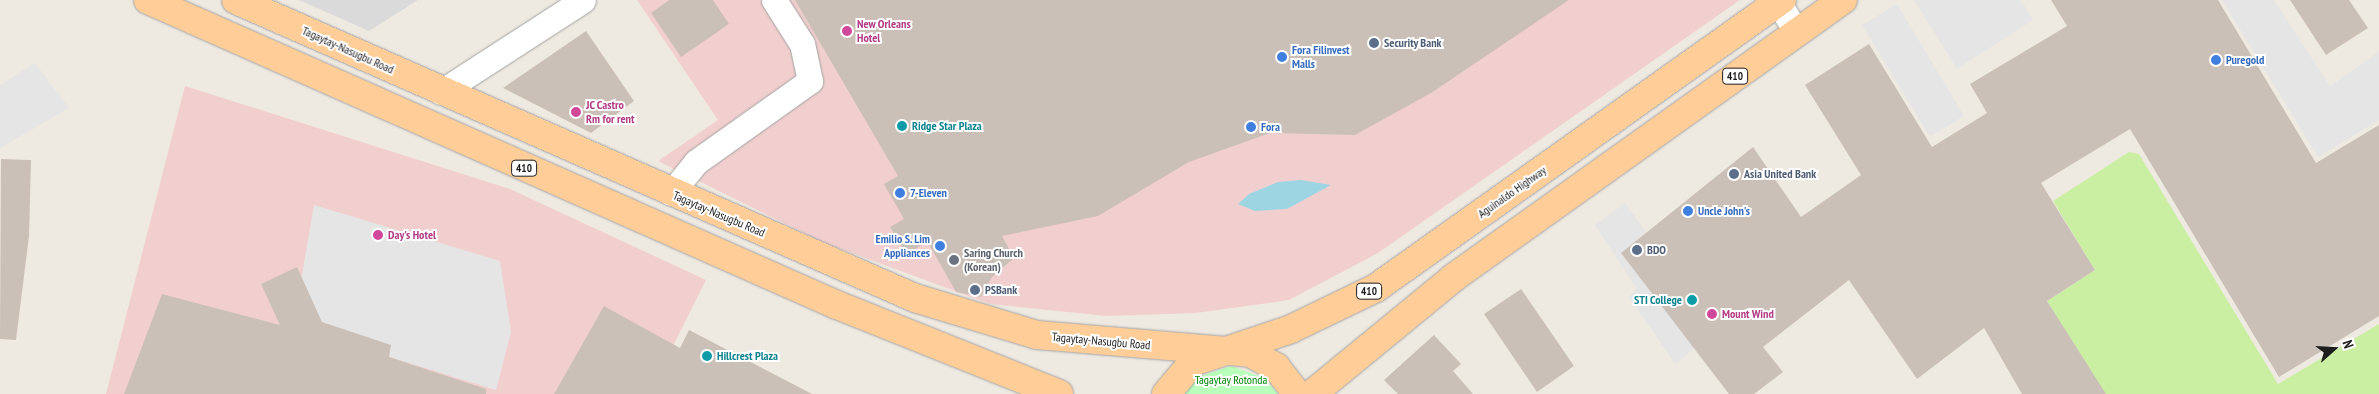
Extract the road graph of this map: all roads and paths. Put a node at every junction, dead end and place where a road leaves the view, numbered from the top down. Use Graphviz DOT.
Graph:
graph roads {
  1 [pos="148,0"];
  2 [pos="237,0"];
  3 [pos="583,0"];
  4 [pos="774,0"];
  5 [pos="1779,1"];
  6 [pos="1829,4"];
  7 [pos="1796,32"];
  8 [pos="441,92"];
  9 [pos="671,193"];
  10 [pos="1223,349"];
  11 [pos="1059,394"];
  12 [pos="1166,394"];
  13 [pos="1296,394"];
  14 [pos="1312,394"];
  1 -- 11 [label="main road, 410"];
  2 -- 8 [label="main road, Tagaytay-Nasugbu Road / 410"];
  3 -- 8 [label="street"];
  4 -- 9 [label="street"];
  5 -- 7 [label="street"];
  5 -- 10 [label="main road, Aguinaldo Highway / 410"];
  6 -- 7 [label="main road, 410"];
  7 -- 14 [label="main road, 410"];
  8 -- 9 [label="main road, Tagaytay-Nasugbu Road / 410"];
  9 -- 10 [label="main road, Tagaytay-Nasugbu Road / 410"];
  10 -- 12 [label="main road, 410"];
  10 -- 13 [label="main road, 410"];
}
